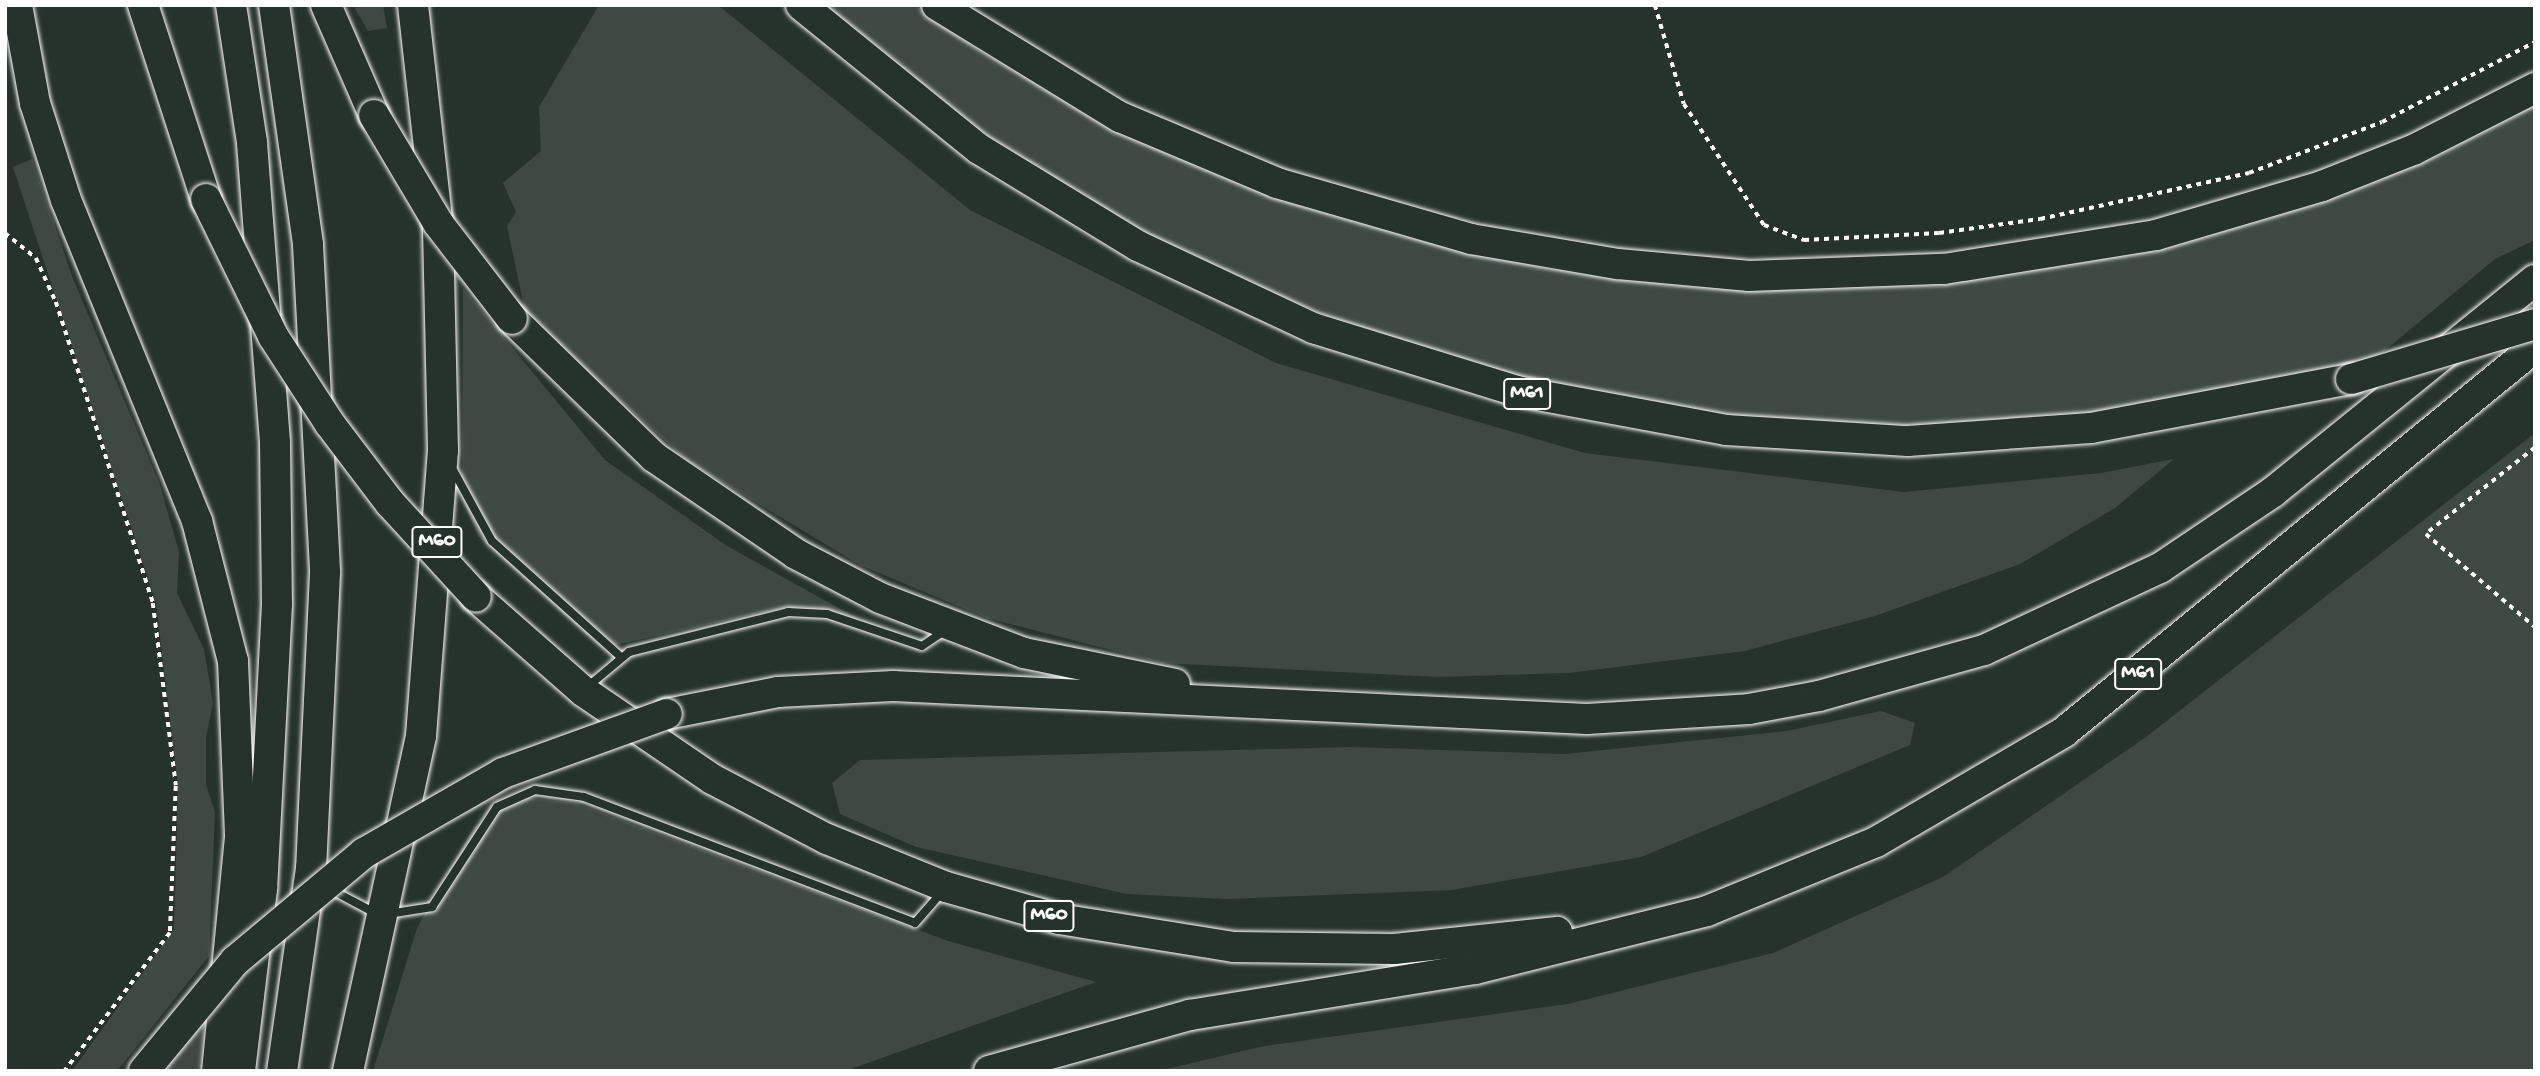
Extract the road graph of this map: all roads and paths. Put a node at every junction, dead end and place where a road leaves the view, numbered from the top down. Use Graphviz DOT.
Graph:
graph roads {
  1 [pos="17,5"];
  2 [pos="143,5"];
  3 [pos="231,5"];
  4 [pos="274,5"];
  5 [pos="326,5"];
  6 [pos="413,5"];
  7 [pos="801,5"];
  8 [pos="937,5"];
  9 [pos="1655,5"];
  10 [pos="2535,41"];
  11 [pos="2535,88"];
  12 [pos="5,233"];
  13 [pos="2535,280"];
  14 [pos="2535,324"];
  15 [pos="2535,347"];
  16 [pos="2535,448"];
  17 [pos="443,450"];
  18 [pos="949,627"];
  19 [pos="2535,627"];
  20 [pos="621,657"];
  21 [pos="583,691"];
  22 [pos="1292,705"];
  23 [pos="311,868"];
  24 [pos="946,887"];
  25 [pos="1707,911"];
  26 [pos="384,915"];
  27 [pos="65,1071"];
  28 [pos="144,1071"];
  29 [pos="217,1071"];
  30 [pos="240,1071"];
  31 [pos="282,1071"];
  32 [pos="348,1071"];
  33 [pos="989,1071"];
  1 -- 29 [label="highway"];
  2 -- 21 [label="highway, M60, bridge"];
  3 -- 30 [label="highway"];
  4 -- 23 [label="highway"];
  5 -- 18 [label="highway, bridge"];
  6 -- 17 [label="highway, M60"];
  7 -- 14 [label="highway, M61, bridge"];
  8 -- 11 [label="highway"];
  9 -- 10 [label="path"];
  12 -- 27 [label="path"];
  13 -- 22 [label="highway"];
  15 -- 25 [label="highway, M61"];
  16 -- 19 [label="path"];
  17 -- 20 [label="lane"];
  17 -- 26 [label="highway, M60"];
  18 -- 20 [label="lane"];
  18 -- 22 [label="highway"];
  20 -- 21 [label="lane"];
  21 -- 24 [label="highway, M60"];
  22 -- 28 [label="highway, bridge"];
  23 -- 26 [label="lane"];
  23 -- 31 [label="highway"];
  24 -- 25 [label="highway, M60"];
  24 -- 26 [label="lane"];
  25 -- 33 [label="highway"];
  26 -- 32 [label="highway, M60"];
}
